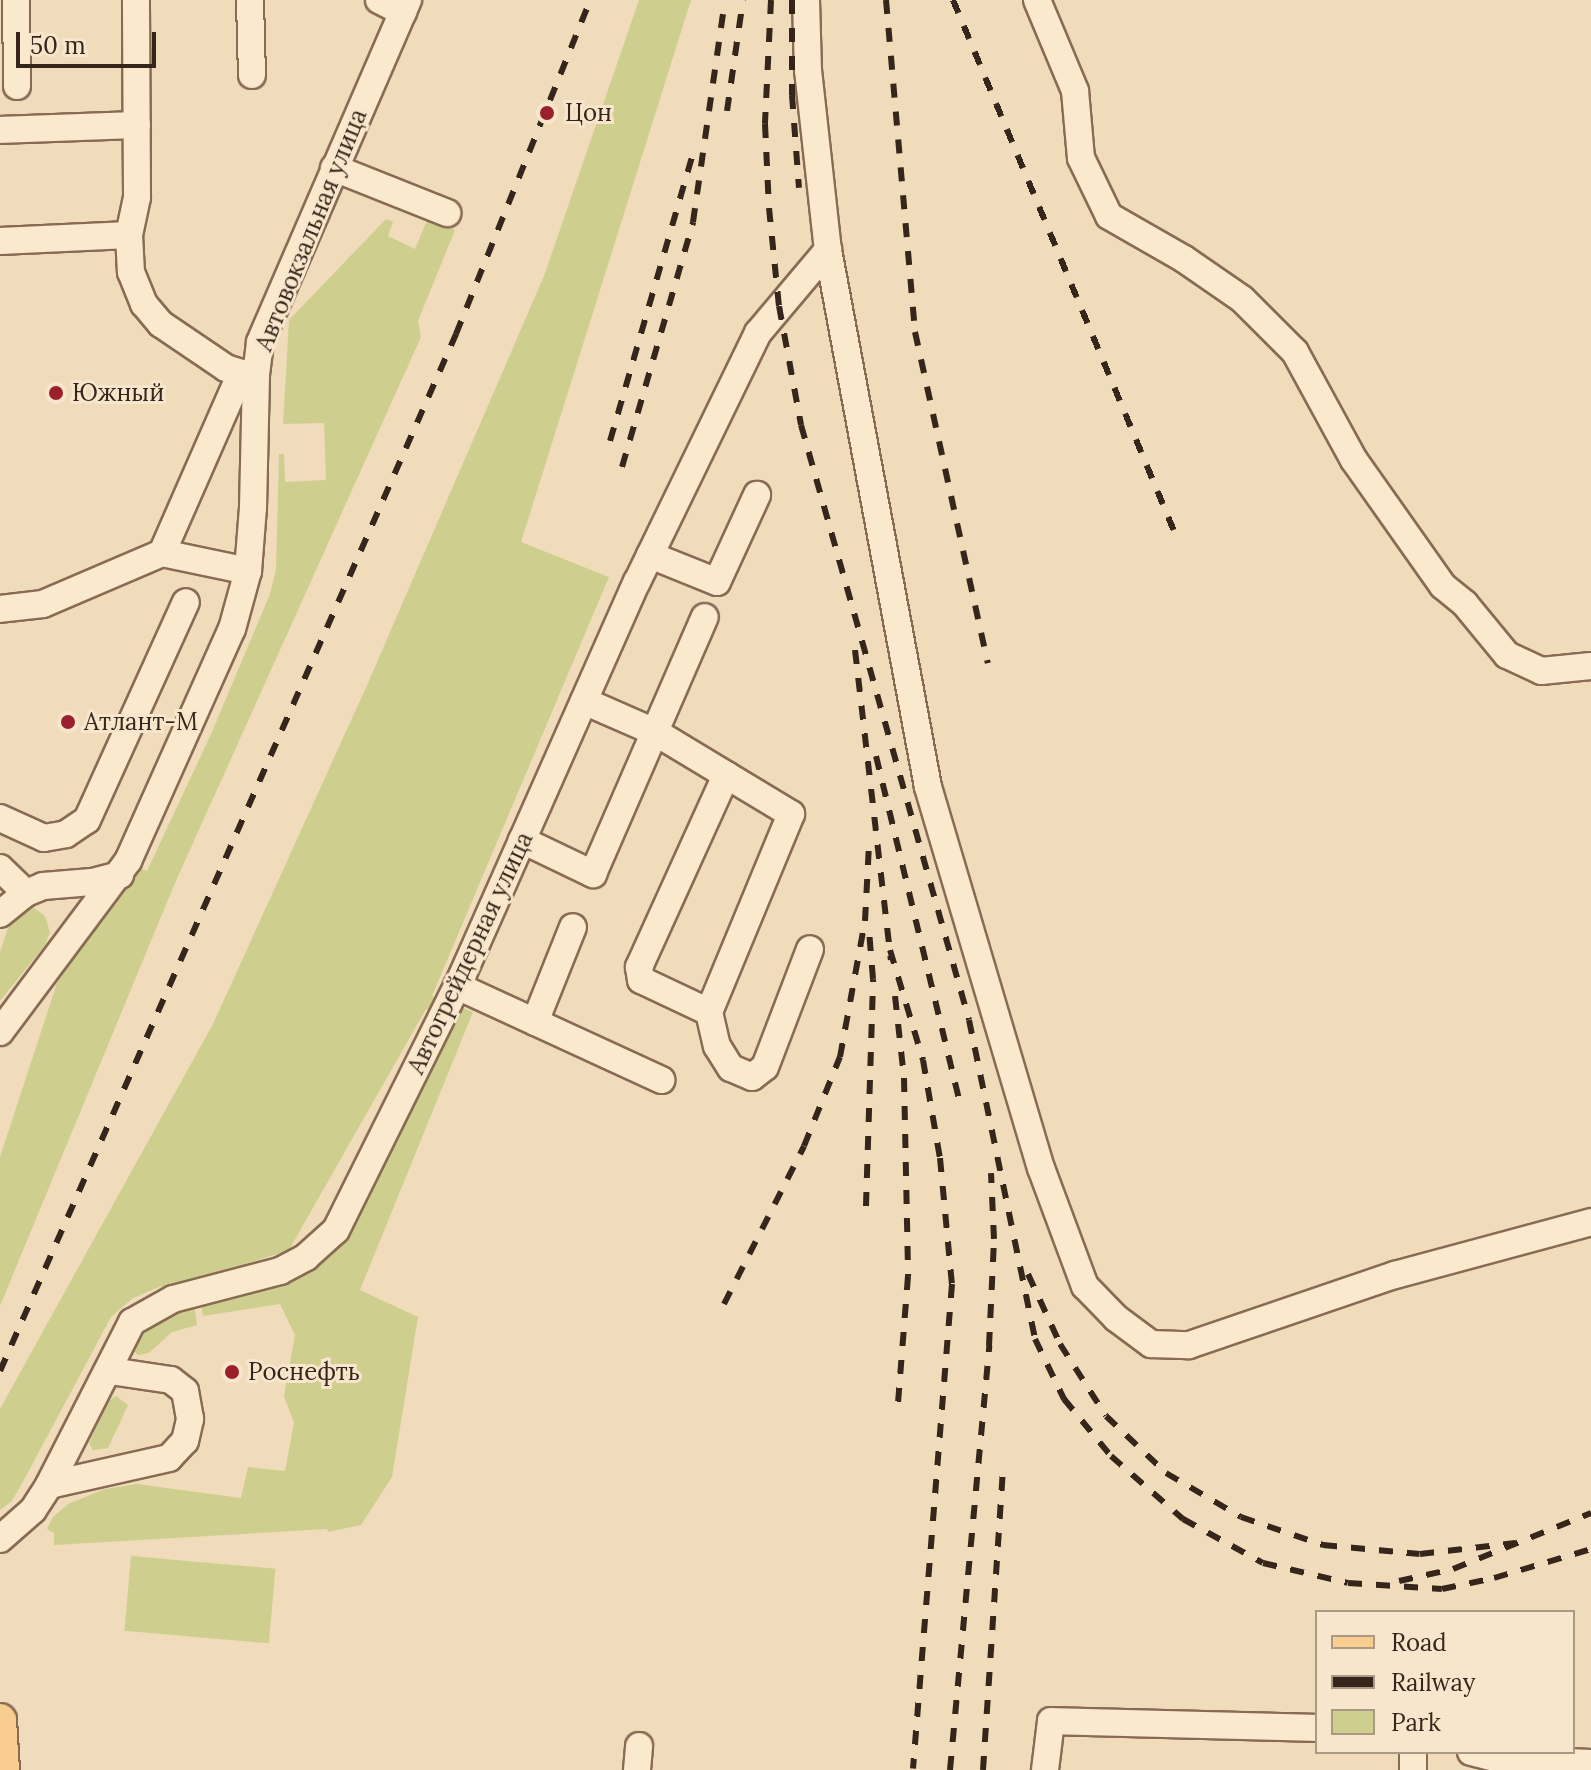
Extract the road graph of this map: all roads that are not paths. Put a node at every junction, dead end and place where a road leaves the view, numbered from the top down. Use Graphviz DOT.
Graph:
graph roads {
  1 [pos="16,0"];
  2 [pos="136,0"];
  3 [pos="250,0"];
  4 [pos="379,0"];
  5 [pos="806,0"];
  6 [pos="1037,0"];
  7 [pos="406,6"];
  8 [pos="252,75"];
  9 [pos="17,86"];
  10 [pos="137,125"];
  11 [pos="0,130"];
  12 [pos="334,168"];
  13 [pos="447,213"];
  14 [pos="129,235"];
  15 [pos="0,241"];
  16 [pos="828,250"];
  17 [pos="248,374"];
  18 [pos="757,495"];
  19 [pos="162,553"];
  20 [pos="650,555"];
  21 [pos="248,571"];
  22 [pos="186,602"];
  23 [pos="0,609"];
  24 [pos="705,617"];
  25 [pos="1591,666"];
  26 [pos="584,701"];
  27 [pos="655,732"];
  28 [pos="726,775"];
  29 [pos="0,818"];
  30 [pos="522,840"];
  31 [pos="0,868"];
  32 [pos="120,875"];
  33 [pos="26,893"];
  34 [pos="0,914"];
  35 [pos="573,927"];
  36 [pos="810,949"];
  37 [pos="457,986"];
  38 [pos="709,1012"];
  39 [pos="535,1022"];
  40 [pos="0,1032"];
  41 [pos="661,1080"];
  42 [pos="1591,1222"];
  43 [pos="110,1371"];
  44 [pos="49,1485"];
  45 [pos="0,1539"];
  46 [pos="0,1720"];
  47 [pos="1315,1728"];
  48 [pos="1479,1754"];
  49 [pos="1591,1763"];
  50 [pos="3,1770"];
  51 [pos="1045,1770"];
  1 -- 9 [label="street"];
  2 -- 10 [label="street"];
  3 -- 8 [label="street"];
  4 -- 7 [label="street"];
  5 -- 16 [label="street"];
  6 -- 25 [label="street"];
  7 -- 12 [label="street, Автовокзальная улица"];
  10 -- 11 [label="street"];
  10 -- 14 [label="street"];
  12 -- 13 [label="street"];
  12 -- 17 [label="street, Автовокзальная улица"];
  14 -- 15 [label="street"];
  14 -- 17 [label="street"];
  16 -- 20 [label="street, Автогрейдерная улица"];
  16 -- 42 [label="street"];
  17 -- 19 [label="street"];
  17 -- 21 [label="street, Автовокзальная улица"];
  18 -- 20 [label="street"];
  19 -- 21 [label="street"];
  19 -- 23 [label="street"];
  20 -- 26 [label="street, Автогрейдерная улица"];
  21 -- 32 [label="street, Автовокзальная улица"];
  22 -- 29 [label="street"];
  24 -- 27 [label="street"];
  26 -- 27 [label="street"];
  26 -- 30 [label="street, Автогрейдерная улица"];
  27 -- 28 [label="street"];
  27 -- 30 [label="street"];
  28 -- 38 [label="street"];
  28 -- 38 [label="street"];
  30 -- 37 [label="street, Автогрейдерная улица"];
  31 -- 33 [label="street"];
  32 -- 33 [label="street"];
  32 -- 40 [label="street, Автовокзальная улица"];
  33 -- 34 [label="street"];
  35 -- 39 [label="street"];
  36 -- 38 [label="street"];
  37 -- 39 [label="street"];
  37 -- 43 [label="street, Автогрейдерная улица"];
  39 -- 41 [label="street"];
  43 -- 44 [label="street, Автогрейдерная улица"];
  43 -- 44 [label="street"];
  44 -- 45 [label="street, Автогрейдерная улица"];
  46 -- 50 [label="main road"];
  47 -- 51 [label="street"];
  48 -- 49 [label="street"];
}
